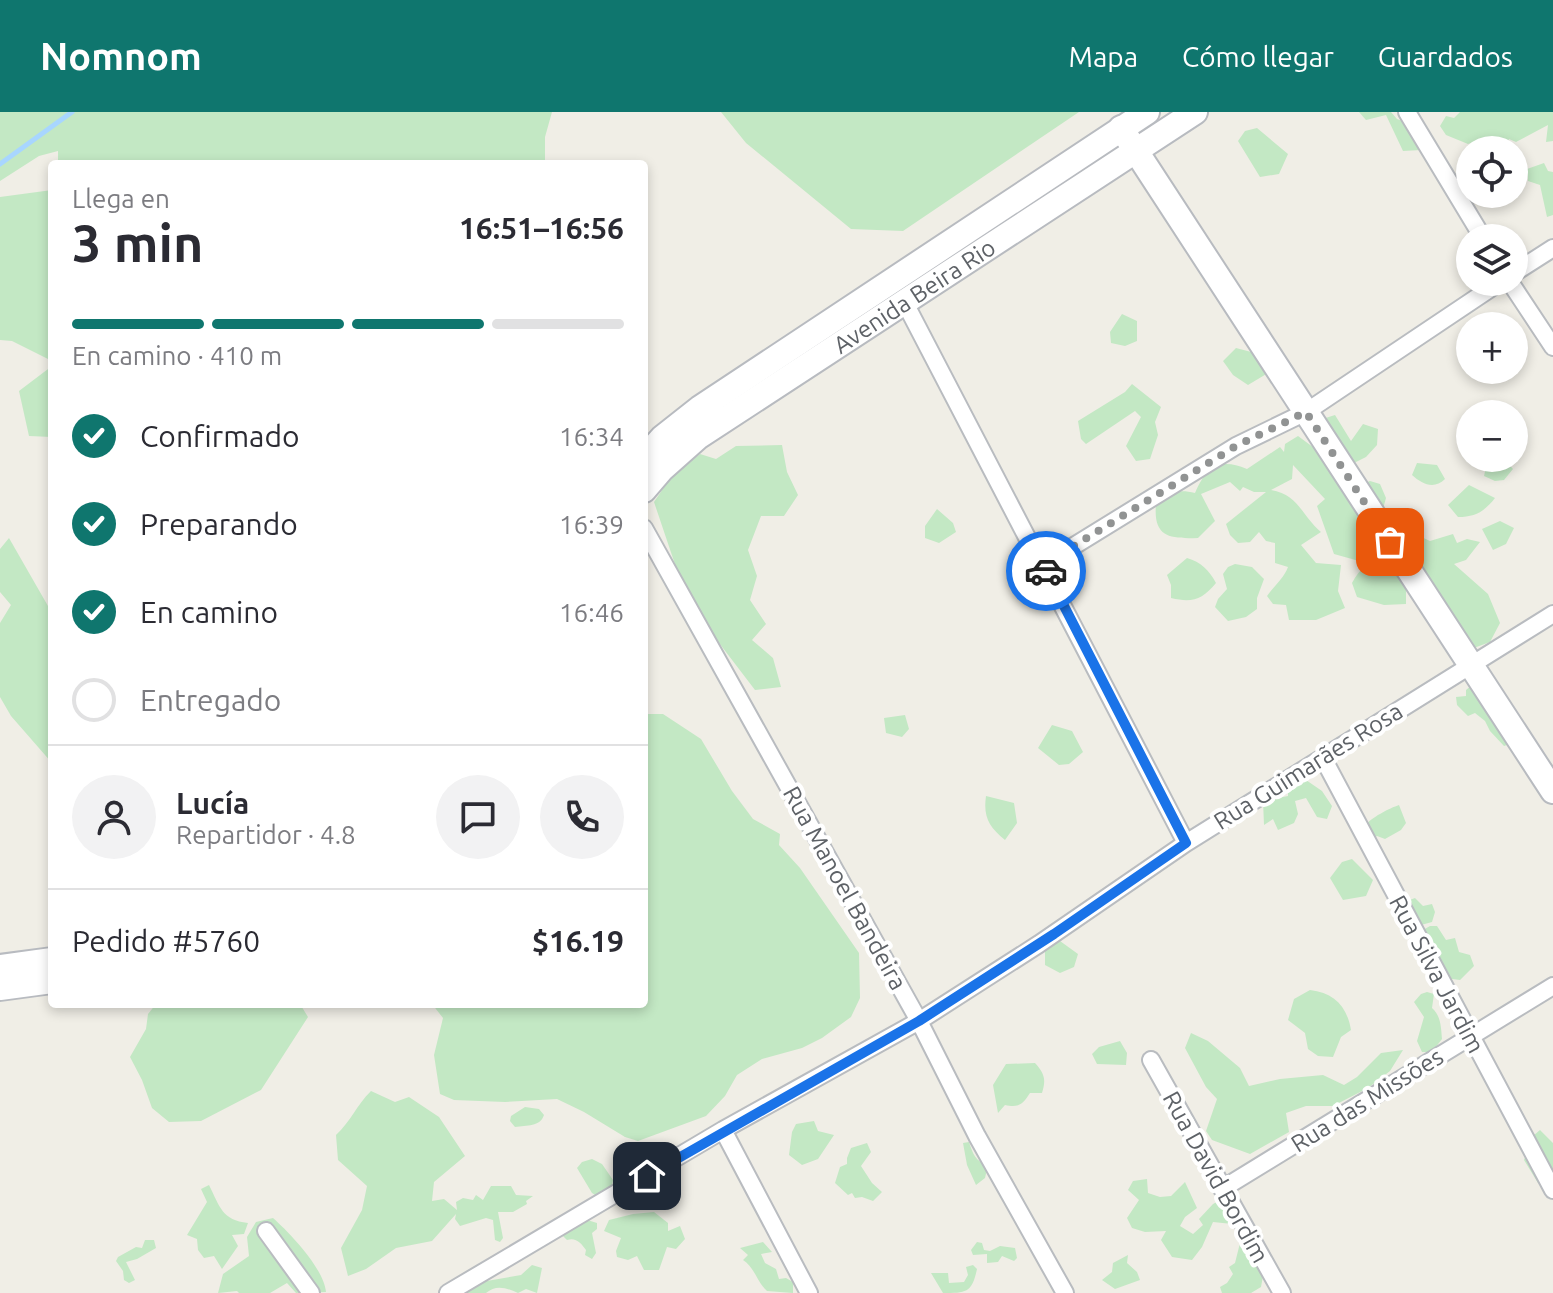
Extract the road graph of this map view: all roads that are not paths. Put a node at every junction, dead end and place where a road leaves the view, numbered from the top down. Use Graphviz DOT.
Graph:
graph roads {
  1 [pos="1147,112"];
  2 [pos="1195,112"];
  3 [pos="1407,112"];
  4 [pos="1121,128"];
  5 [pos="1136,151"];
  6 [pos="1475,224"];
  7 [pos="1553,248"];
  8 [pos="1528,264"];
  9 [pos="1479,296"];
  10 [pos="1519,296"];
  11 [pos="904,301"];
  12 [pos="1553,347"];
  13 [pos="1306,412"];
  14 [pos="648,454"];
  15 [pos="648,485"];
  16 [pos="648,535"];
  17 [pos="1043,565"];
  18 [pos="1553,614"];
  19 [pos="1471,664"];
  20 [pos="1323,758"];
  21 [pos="1553,791"];
  22 [pos="1186,843"];
  23 [pos="48,961"];
  24 [pos="0,967"];
  25 [pos="48,982"];
  26 [pos="1553,986"];
  27 [pos="0,988"];
  28 [pos="919,1021"];
  29 [pos="1470,1037"];
  30 [pos="1151,1060"];
  31 [pos="723,1130"];
  32 [pos="1222,1189"];
  33 [pos="1553,1190"];
  34 [pos="266,1231"];
  35 [pos="311,1293"];
  36 [pos="448,1293"];
  37 [pos="809,1293"];
  38 [pos="1065,1293"];
  39 [pos="1282,1293"];
  1 -- 4 [label="main road, Avenida Beira Rio"];
  2 -- 5 [label="main road, Avenida Beira Rio"];
  3 -- 6 [label="street"];
  4 -- 5 [label="main road"];
  4 -- 14 [label="main road, Avenida Beira Rio"];
  5 -- 11 [label="main road, Avenida Beira Rio"];
  5 -- 13 [label="main road"];
  7 -- 8 [label="street"];
  9 -- 13 [label="street"];
  10 -- 12 [label="street"];
  11 -- 15 [label="main road, Avenida Beira Rio"];
  11 -- 17 [label="street"];
  13 -- 17 [label="street"];
  13 -- 19 [label="main road"];
  16 -- 28 [label="street, Rua Manoel Bandeira"];
  17 -- 22 [label="street"];
  18 -- 19 [label="street, Rua Guimarães Rosa"];
  19 -- 20 [label="street, Rua Guimarães Rosa"];
  19 -- 21 [label="main road"];
  20 -- 22 [label="street, Rua Guimarães Rosa"];
  20 -- 29 [label="street, Rua Silva Jardim"];
  22 -- 28 [label="street, Rua Guimarães Rosa"];
  23 -- 24 [label="main road"];
  25 -- 27 [label="main road"];
  26 -- 29 [label="street, Rua das Missões"];
  28 -- 31 [label="street, Rua Guimarães Rosa"];
  28 -- 38 [label="street, Rua Manoel Bandeira"];
  29 -- 32 [label="street, Rua das Missões"];
  29 -- 33 [label="street, Rua Silva Jardim"];
  30 -- 32 [label="street, Rua David Bordim"];
  31 -- 36 [label="street, Rua Guimarães Rosa"];
  31 -- 37 [label="street"];
  32 -- 39 [label="street, Rua David Bordim"];
  34 -- 35 [label="street"];
}
